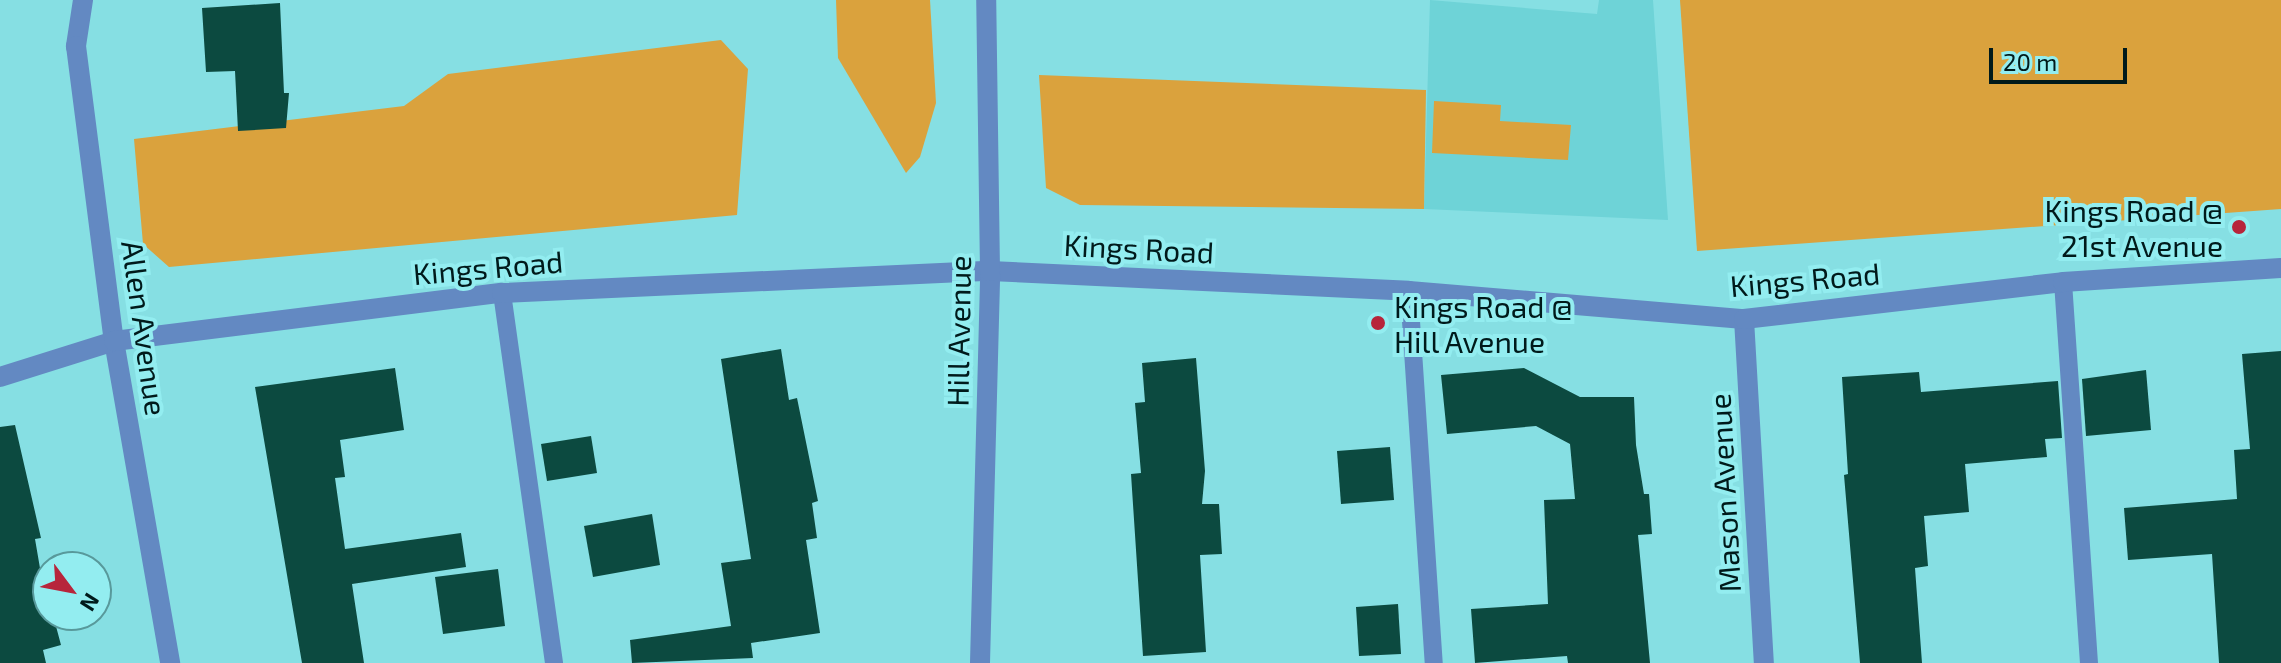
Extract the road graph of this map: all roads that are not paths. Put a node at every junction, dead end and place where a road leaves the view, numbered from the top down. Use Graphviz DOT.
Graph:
graph roads {
  1 [pos="83,0"];
  2 [pos="986,0"];
  3 [pos="2281,268"];
  4 [pos="990,271"];
  5 [pos="2063,282"];
  6 [pos="1409,291"];
  7 [pos="502,293"];
  8 [pos="1744,319"];
  9 [pos="114,341"];
  10 [pos="0,377"];
  11 [pos="170,663"];
  12 [pos="554,663"];
  13 [pos="980,663"];
  14 [pos="1434,663"];
  15 [pos="1764,663"];
  16 [pos="2089,663"];
  1 -- 9 [label="street, Allen Avenue"];
  2 -- 4 [label="street, Hill Avenue"];
  3 -- 5 [label="street, Kings Road"];
  4 -- 6 [label="street, Kings Road"];
  4 -- 7 [label="street, Kings Road"];
  4 -- 13 [label="street, Hill Avenue"];
  5 -- 8 [label="street, Kings Road"];
  5 -- 16 [label="lane"];
  6 -- 8 [label="street, Kings Road"];
  6 -- 14 [label="lane"];
  7 -- 9 [label="street, Kings Road"];
  7 -- 12 [label="lane"];
  8 -- 15 [label="street, Mason Avenue"];
  9 -- 10 [label="street, Kings Road"];
  9 -- 11 [label="street, Allen Avenue"];
}
